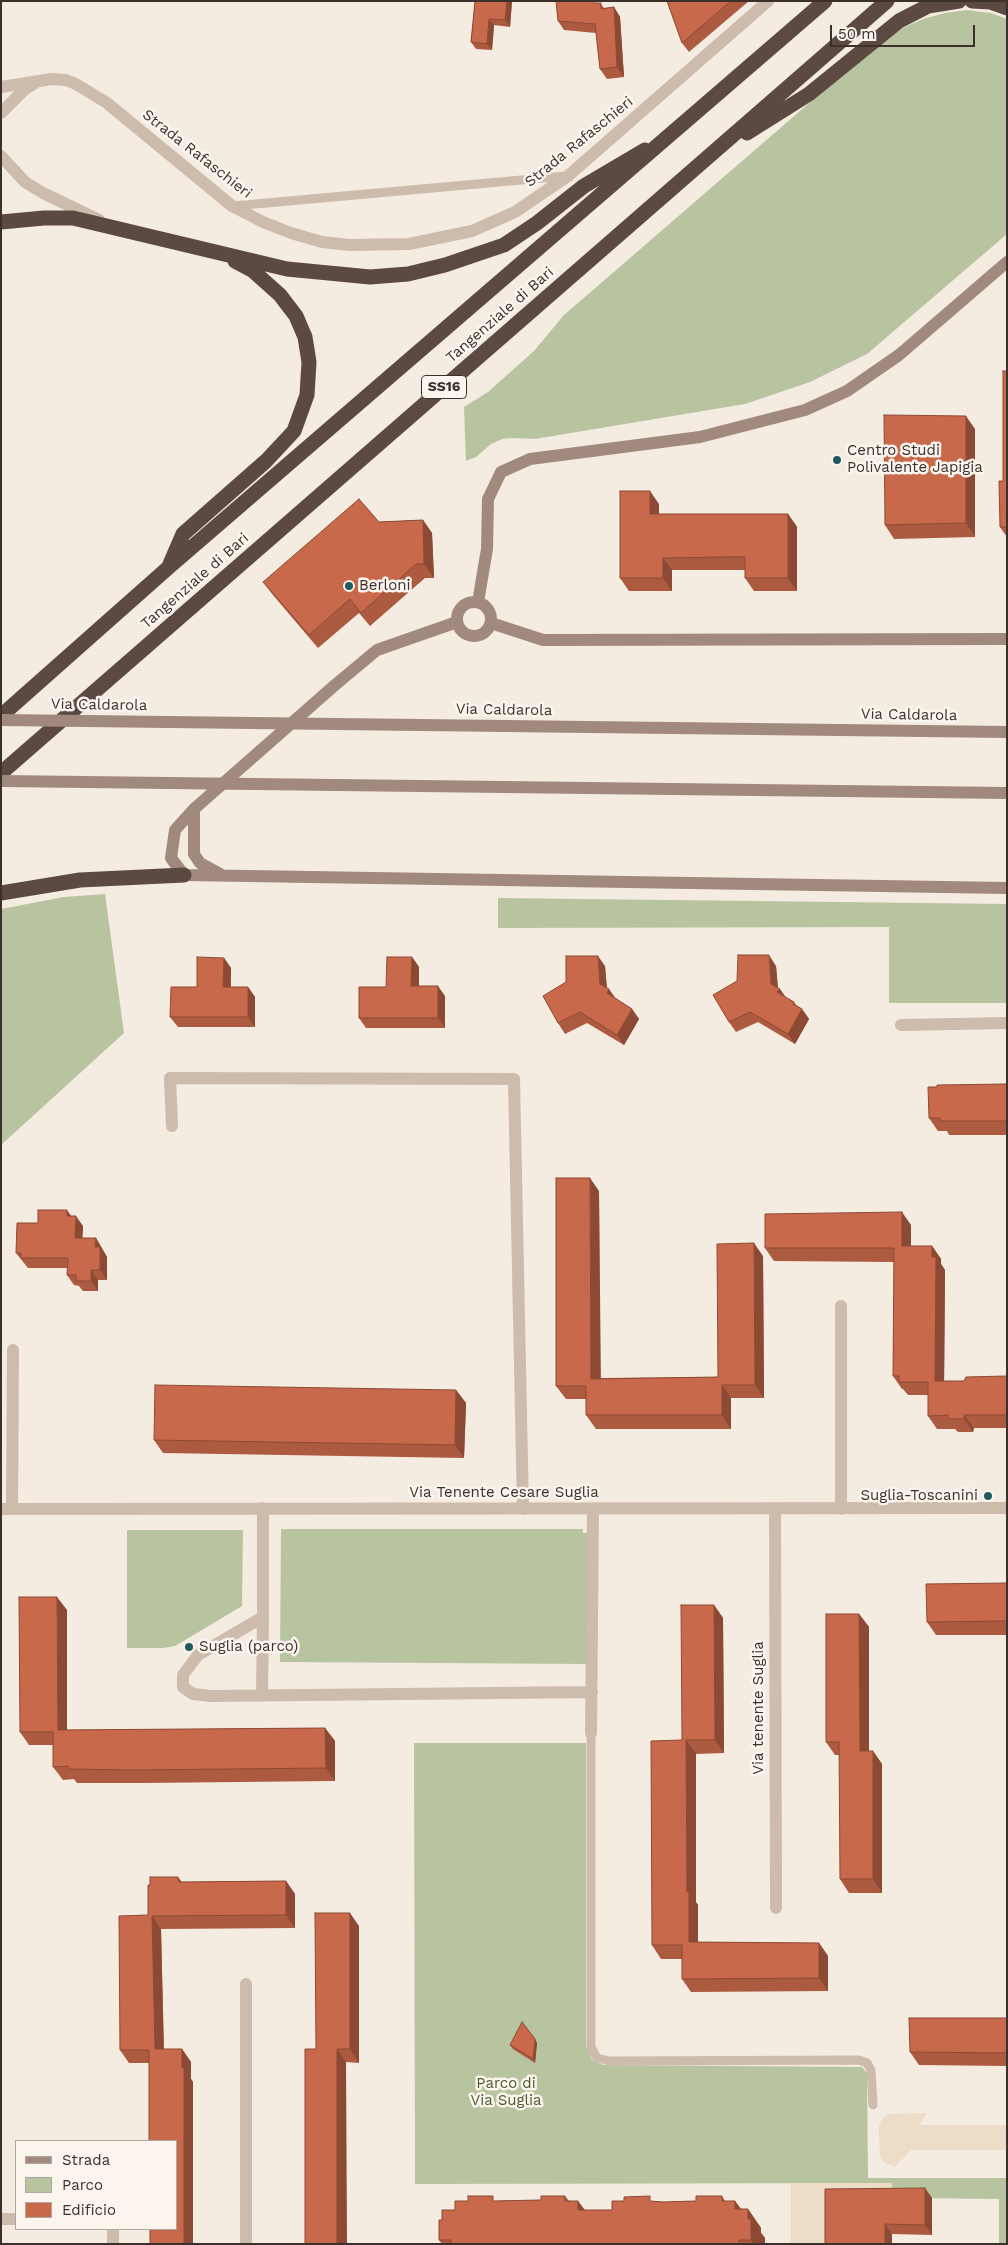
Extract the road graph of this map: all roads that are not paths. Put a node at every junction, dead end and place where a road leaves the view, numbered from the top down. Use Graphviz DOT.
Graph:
graph roads {
  1 [pos="768,1"];
  2 [pos="825,1"];
  3 [pos="887,1"];
  4 [pos="960,1"];
  5 [pos="972,1"];
  6 [pos="1007,8"];
  7 [pos="40,80"];
  8 [pos="1,87"];
  9 [pos="1,113"];
  10 [pos="680,128"];
  11 [pos="1,156"];
  12 [pos="706,159"];
  13 [pos="568,176"];
  14 [pos="232,206"];
  15 [pos="1,222"];
  16 [pos="113,226"];
  17 [pos="218,252"];
  18 [pos="1007,262"];
  19 [pos="169,567"];
  20 [pos="478,602"];
  21 [pos="457,622"];
  22 [pos="491,623"];
  23 [pos="1007,639"];
  24 [pos="1,718"];
  25 [pos="1007,732"];
  26 [pos="1,773"];
  27 [pos="1,781"];
  28 [pos="1007,793"];
  29 [pos="194,809"];
  30 [pos="184,875"];
  31 [pos="226,877"];
  32 [pos="1007,888"];
  33 [pos="1,893"];
  34 [pos="1007,1023"];
  35 [pos="901,1024"];
  36 [pos="172,1126"];
  37 [pos="841,1306"];
  38 [pos="13,1350"];
  39 [pos="262,1508"];
  40 [pos="1007,1508"];
  41 [pos="7,1509"];
  42 [pos="523,1509"];
  43 [pos="594,1509"];
  44 [pos="775,1509"];
  45 [pos="841,1509"];
  46 [pos="263,1616"];
  47 [pos="592,1692"];
  48 [pos="262,1695"];
  49 [pos="591,1733"];
  50 [pos="776,1908"];
  51 [pos="246,1984"];
  52 [pos="872,2105"];
  53 [pos="1,2218"];
  54 [pos="15,2218"];
  55 [pos="113,2230"];
  56 [pos="113,2244"];
  57 [pos="246,2244"];
  1 -- 13 [label="street, Strada Rafaschieri"];
  2 -- 10 [label="highway, Tangenziale di Bari / SS16"];
  3 -- 12 [label="highway, Tangenziale di Bari / SS16"];
  4 -- 12 [label="highway"];
  5 -- 6 [label="highway"];
  7 -- 8 [label="street, Strada Rafaschieri"];
  7 -- 9 [label="street"];
  7 -- 14 [label="street, Strada Rafaschieri"];
  10 -- 17 [label="highway"];
  10 -- 19 [label="highway, Tangenziale di Bari / SS16"];
  11 -- 16 [label="street"];
  12 -- 26 [label="highway, Tangenziale di Bari / SS16"];
  13 -- 14 [label="lane"];
  13 -- 14 [label="street, Strada Rafaschieri"];
  15 -- 16 [label="highway"];
  16 -- 17 [label="highway"];
  17 -- 19 [label="highway"];
  18 -- 20 [label="street"];
  19 -- 24 [label="highway, Tangenziale di Bari / SS16"];
  20 -- 21 [label="street"];
  20 -- 22 [label="street"];
  21 -- 22 [label="street"];
  21 -- 29 [label="street"];
  22 -- 23 [label="street"];
  24 -- 25 [label="street, Via Caldarola, bridge"];
  27 -- 28 [label="street, bridge"];
  29 -- 30 [label="street"];
  29 -- 31 [label="street"];
  30 -- 31 [label="street"];
  30 -- 33 [label="highway"];
  31 -- 32 [label="street"];
  34 -- 35 [label="street"];
  36 -- 42 [label="street"];
  37 -- 45 [label="street"];
  38 -- 41 [label="street"];
  39 -- 41 [label="street, Via Tenente Cesare Suglia"];
  39 -- 42 [label="street, Via Tenente Cesare Suglia"];
  39 -- 46 [label="street"];
  40 -- 45 [label="street, Via Tenente Cesare Suglia"];
  42 -- 43 [label="street, Via Tenente Cesare Suglia"];
  43 -- 44 [label="street, Via Tenente Cesare Suglia"];
  43 -- 47 [label="street"];
  44 -- 45 [label="street, Via Tenente Cesare Suglia"];
  44 -- 50 [label="street, Via tenente Suglia"];
  46 -- 48 [label="street"];
  46 -- 48 [label="street"];
  47 -- 48 [label="street"];
  47 -- 49 [label="street"];
  49 -- 52 [label="lane"];
  51 -- 57 [label="street"];
  53 -- 54 [label="street"];
  55 -- 56 [label="street"];
}
